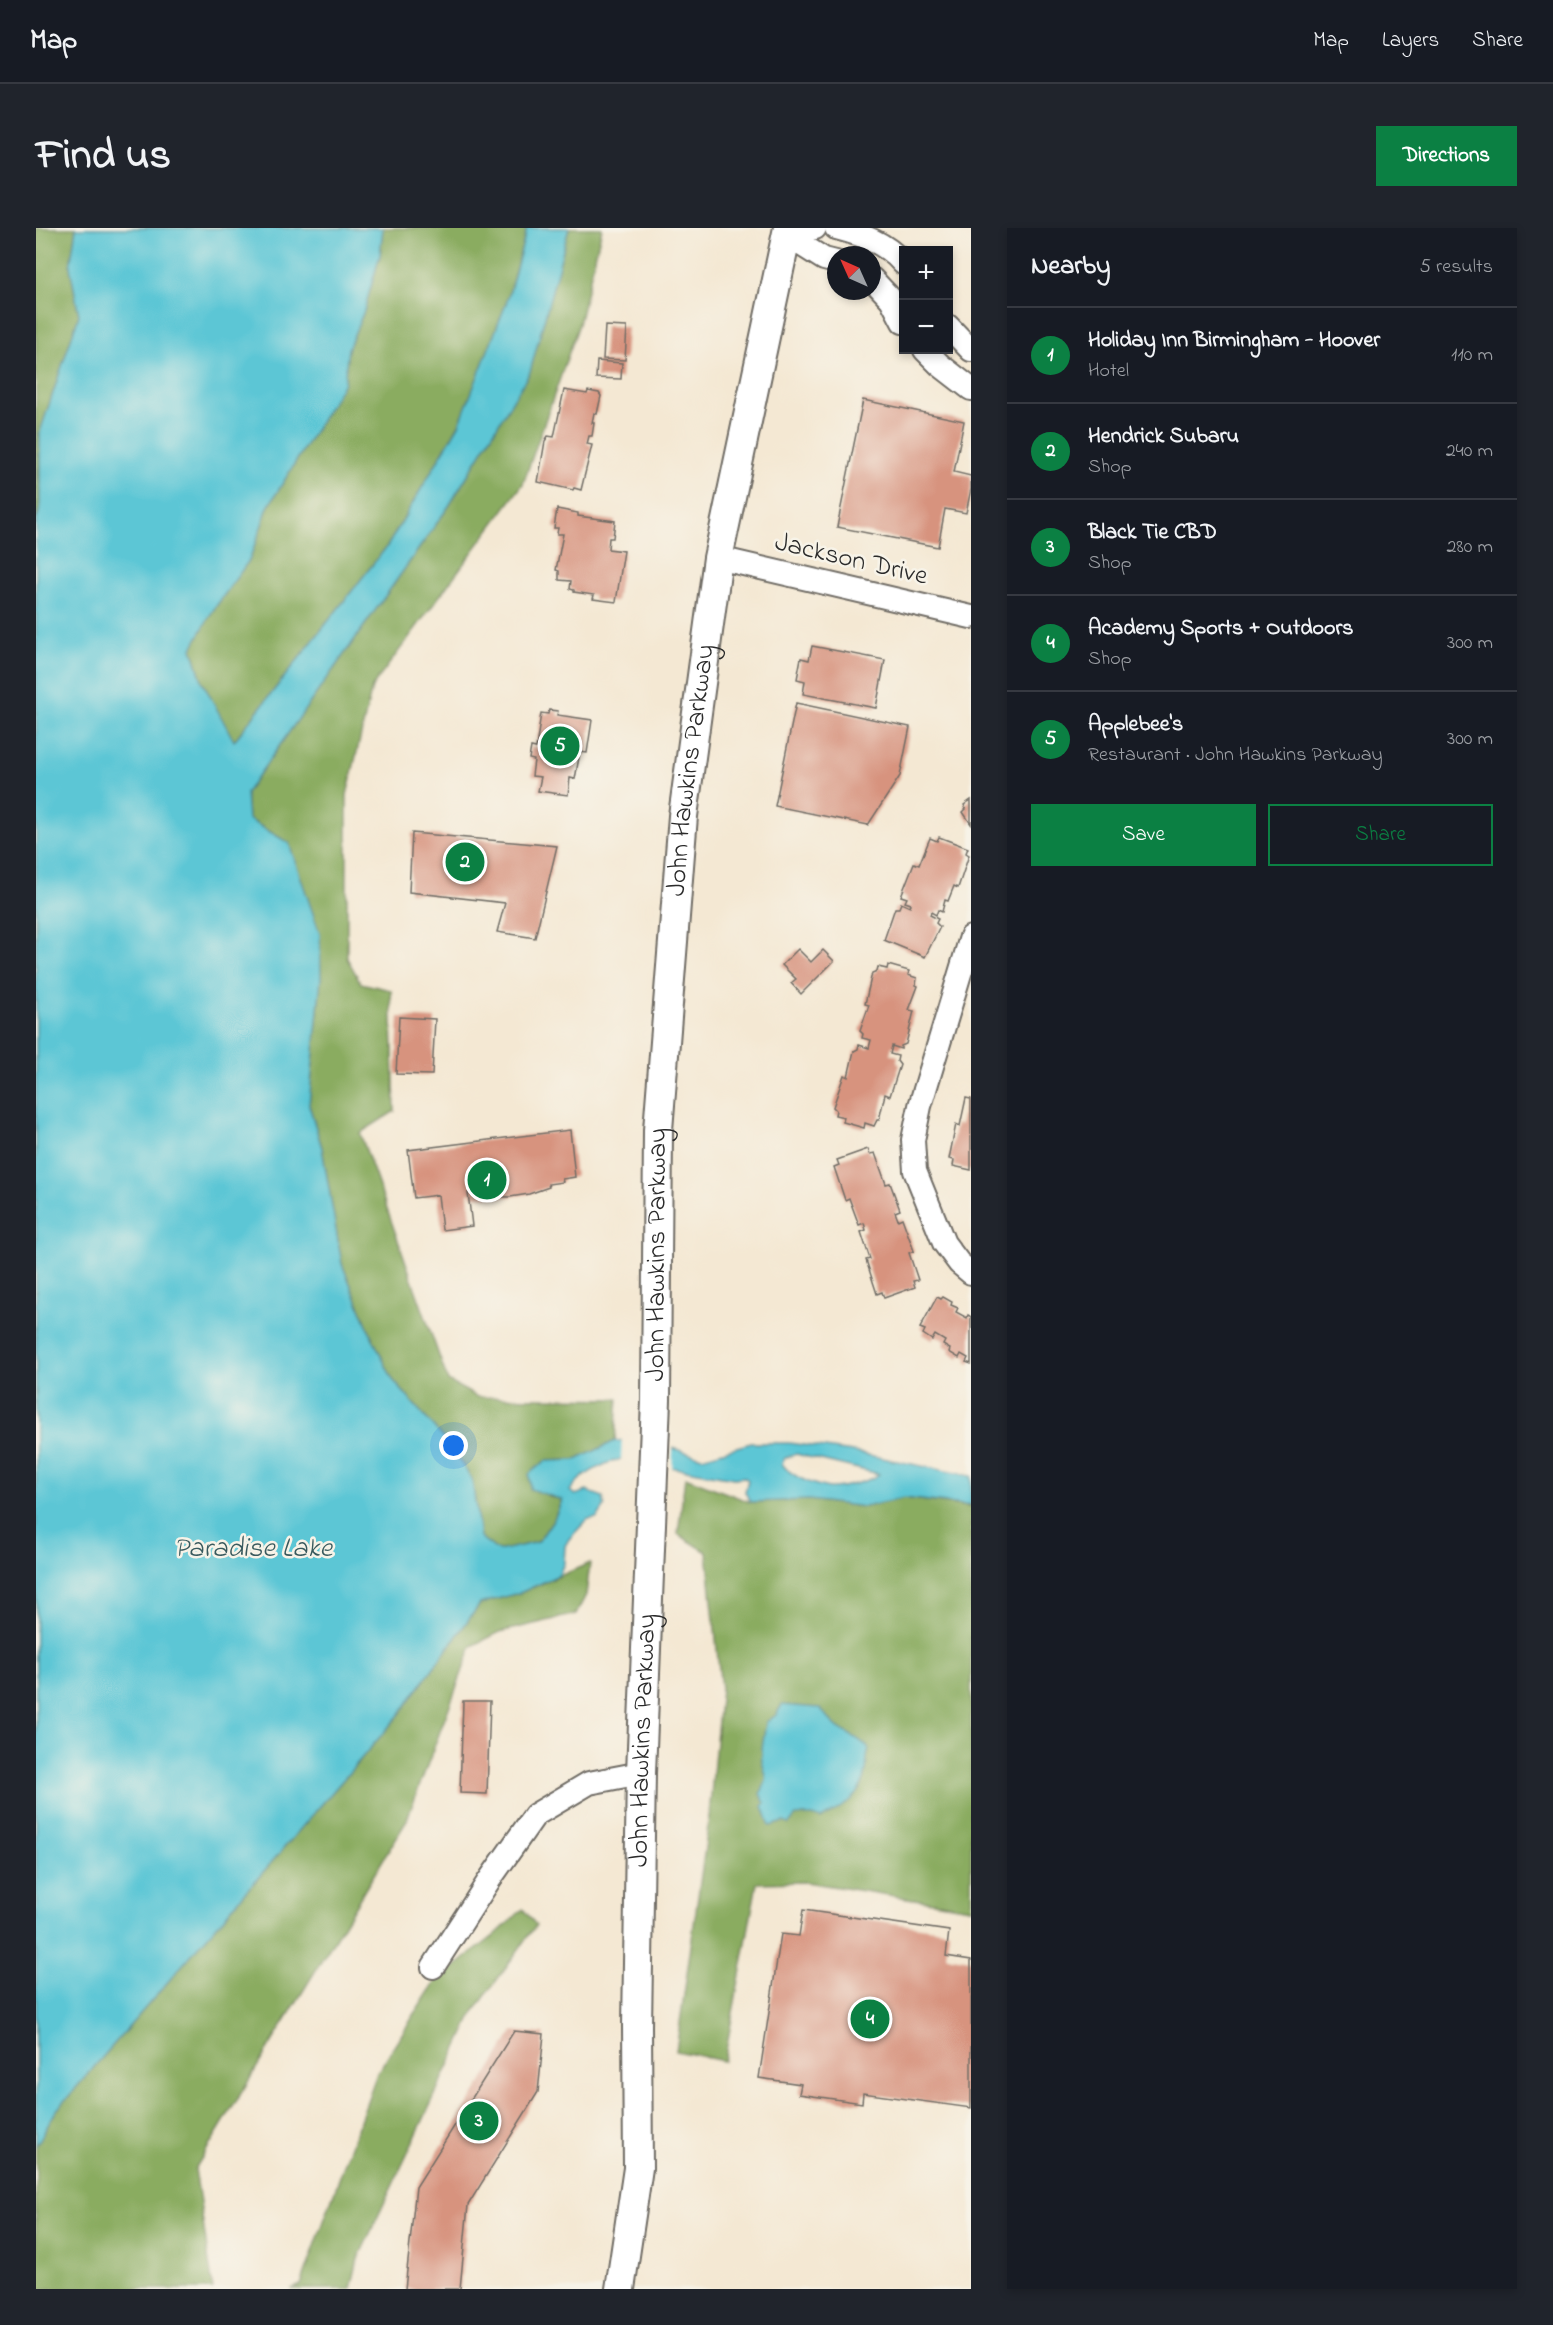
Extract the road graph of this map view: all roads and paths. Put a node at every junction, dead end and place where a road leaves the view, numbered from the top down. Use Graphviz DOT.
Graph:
graph roads {
  1 [pos="815,228"];
  2 [pos="836,228"];
  3 [pos="787,231"];
  4 [pos="899,258"];
  5 [pos="827,260"];
  6 [pos="881,286"];
  7 [pos="899,314"];
  8 [pos="953,331"];
  9 [pos="971,350"];
  10 [pos="929,354"];
  11 [pos="971,389"];
  12 [pos="718,558"];
  13 [pos="971,617"];
  14 [pos="971,937"];
  15 [pos="971,1273"];
  16 [pos="641,1773"];
  17 [pos="433,1966"];
  18 [pos="620,2289"];
  1 -- 3 [label="street"];
  2 -- 4 [label="street"];
  3 -- 5 [label="street"];
  3 -- 12 [label="main road, John Hawkins Parkway"];
  6 -- 7 [label="street"];
  8 -- 9 [label="street"];
  10 -- 11 [label="street"];
  12 -- 13 [label="street, Jackson Drive"];
  12 -- 16 [label="main road, John Hawkins Parkway"];
  14 -- 15 [label="street"];
  16 -- 17 [label="street"];
  16 -- 18 [label="main road, John Hawkins Parkway"];
}
